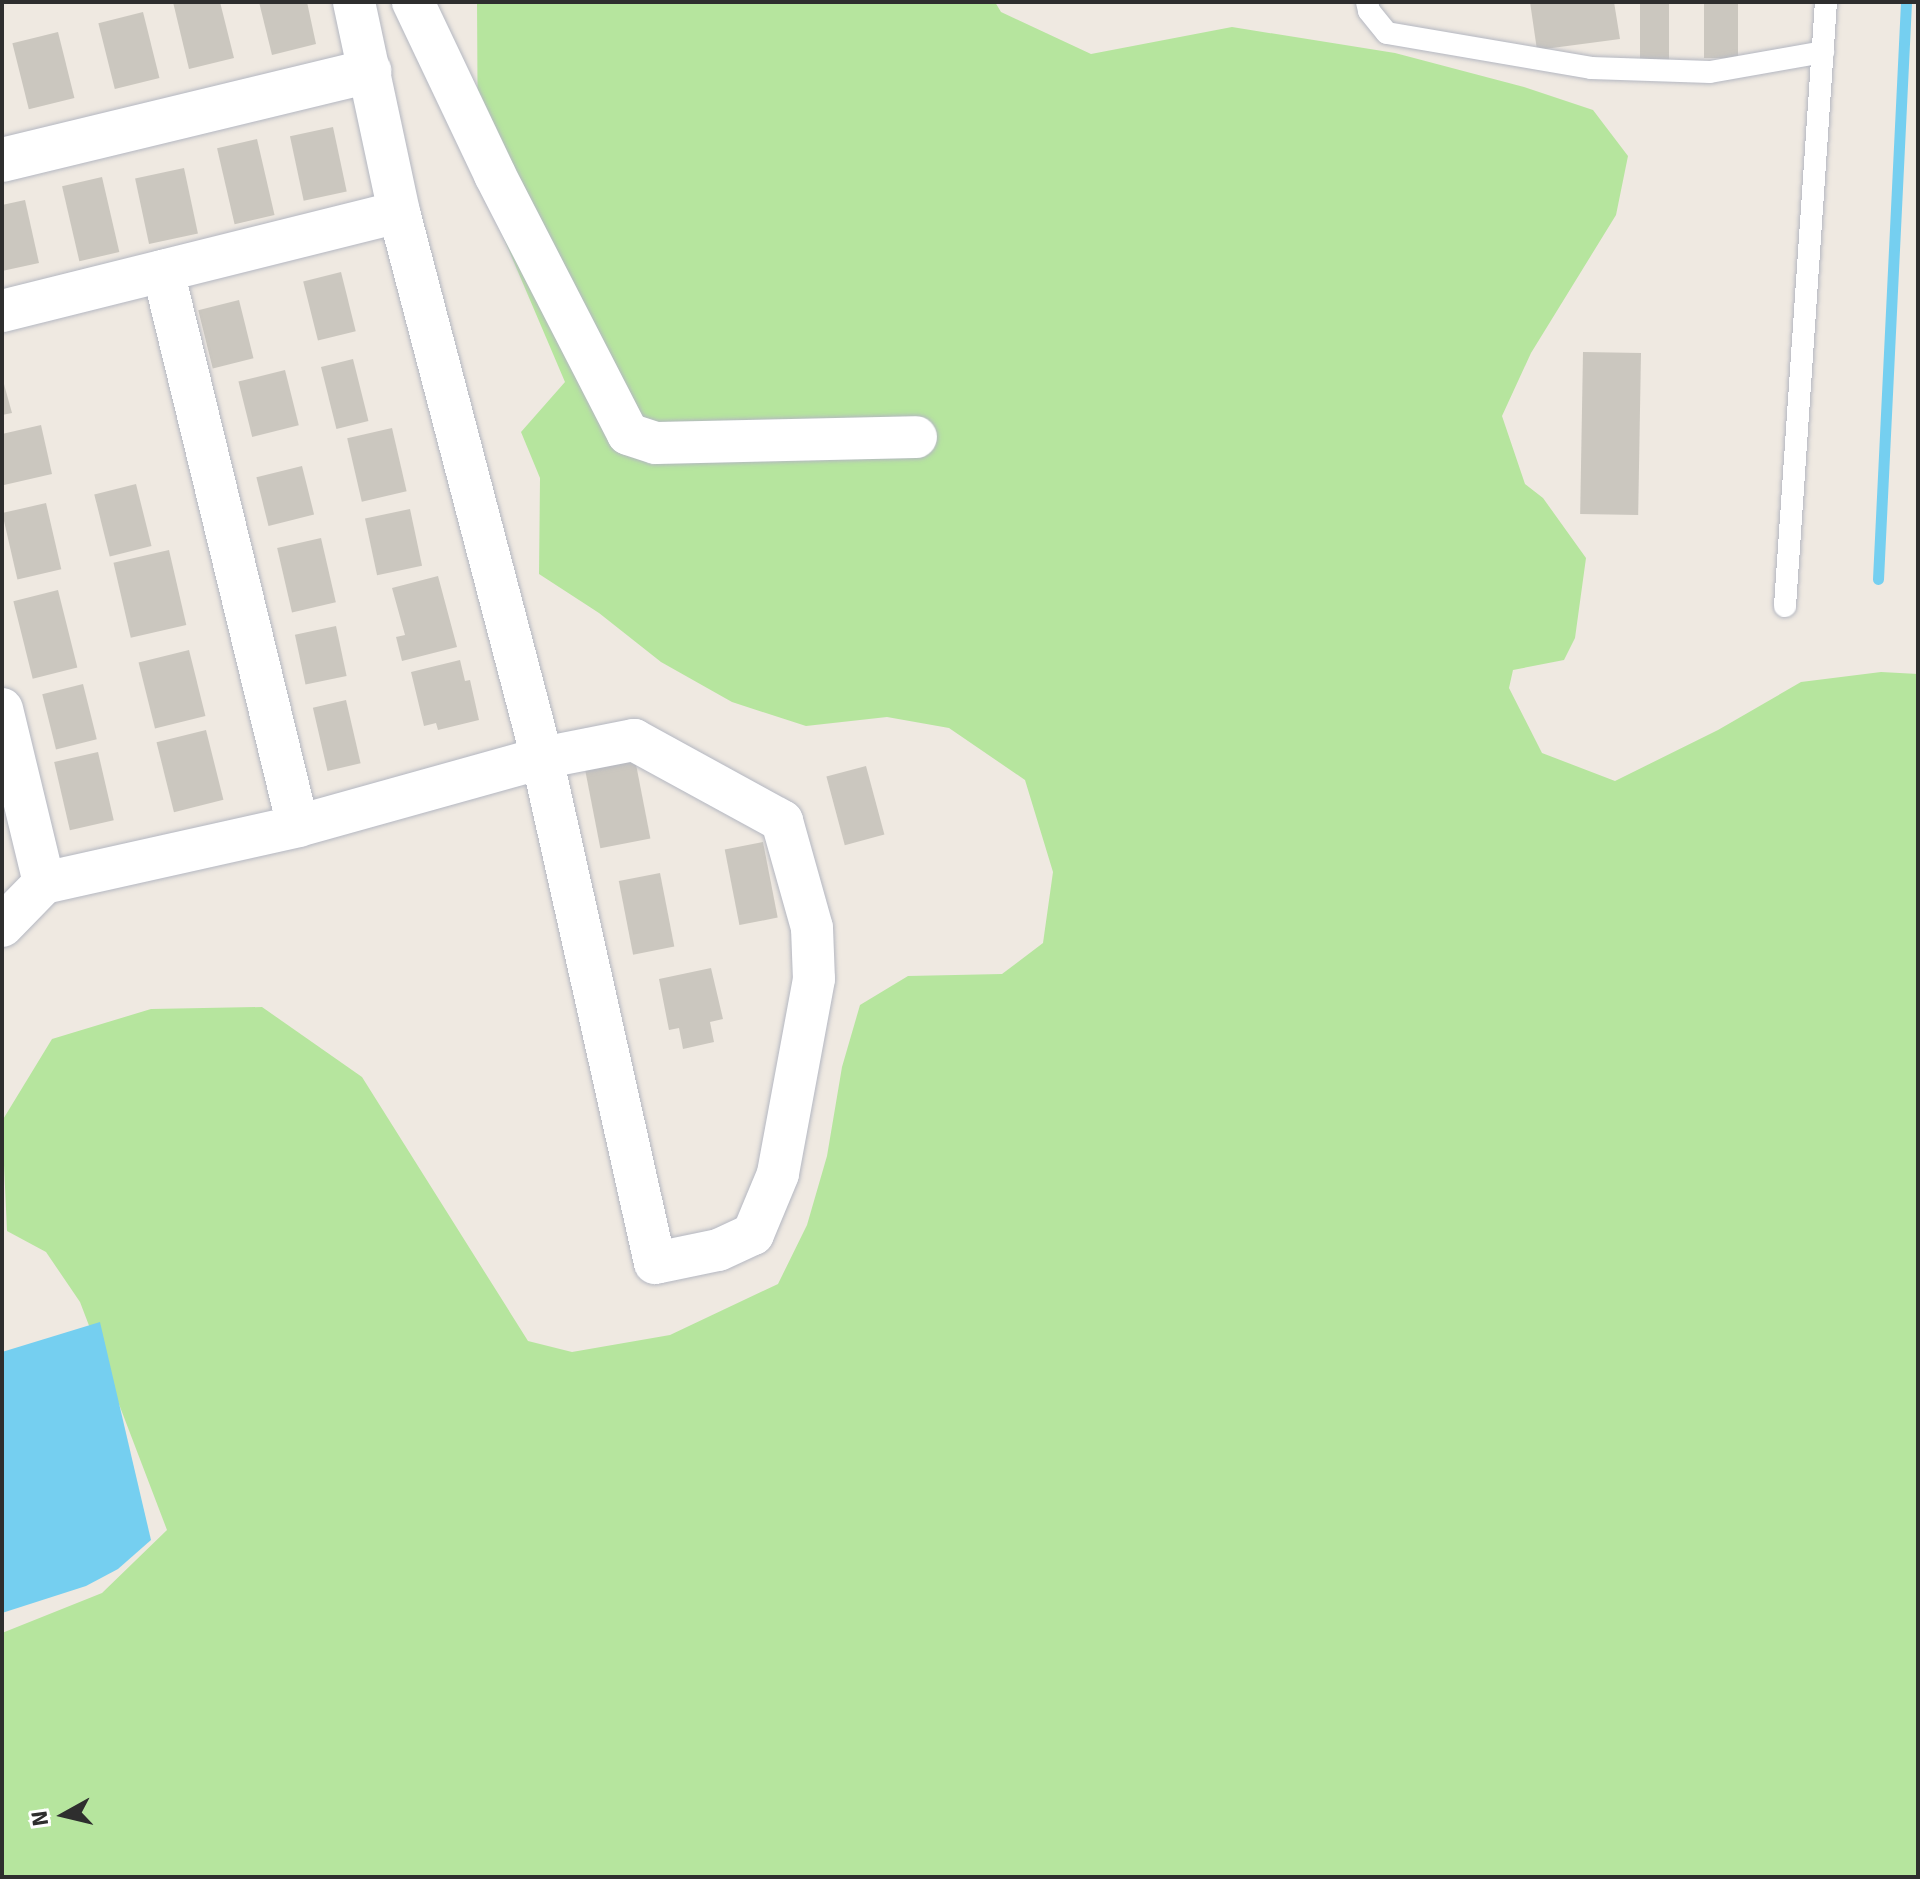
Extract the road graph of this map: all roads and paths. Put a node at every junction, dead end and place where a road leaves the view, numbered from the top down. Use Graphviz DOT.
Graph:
graph roads {
  1 [pos="354,2"];
  2 [pos="413,2"];
  3 [pos="1367,2"];
  4 [pos="1826,2"];
  5 [pos="1823,52"];
  6 [pos="369,71"];
  7 [pos="2,160"];
  8 [pos="399,212"];
  9 [pos="163,271"];
  10 [pos="2,311"];
  11 [pos="916,437"];
  12 [pos="1785,606"];
  13 [pos="2,709"];
  14 [pos="542,758"];
  15 [pos="298,826"];
  16 [pos="44,883"];
  17 [pos="2,926"];
  1 -- 6 [label="street"];
  2 -- 11 [label="street"];
  3 -- 5 [label="lane"];
  4 -- 5 [label="lane"];
  5 -- 12 [label="lane"];
  6 -- 7 [label="street"];
  6 -- 8 [label="street"];
  8 -- 9 [label="street"];
  8 -- 14 [label="street"];
  9 -- 10 [label="street"];
  9 -- 15 [label="street"];
  13 -- 16 [label="street"];
  14 -- 14 [label="street"];
  14 -- 15 [label="street"];
  15 -- 16 [label="street"];
  16 -- 17 [label="street"];
}
